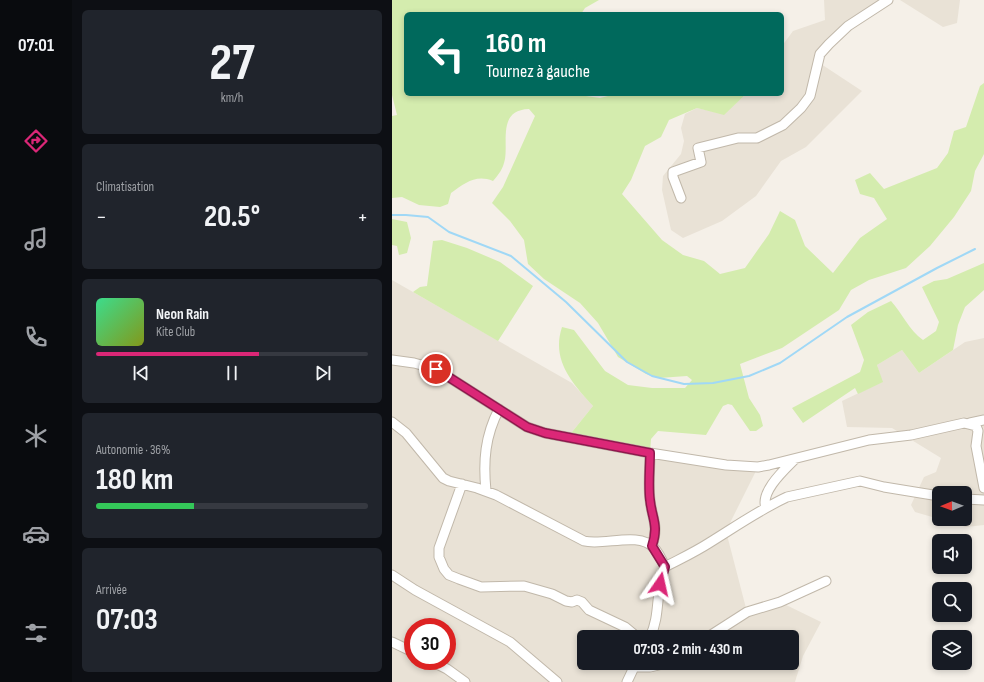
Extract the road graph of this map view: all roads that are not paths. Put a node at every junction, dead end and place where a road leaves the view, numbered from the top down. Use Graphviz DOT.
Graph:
graph roads {
  1 [pos="888,0"];
  2 [pos="681,198"];
  3 [pos="392,360"];
  4 [pos="499,409"];
  5 [pos="984,420"];
  6 [pos="392,422"];
  7 [pos="970,423"];
  8 [pos="980,451"];
  9 [pos="650,453"];
  10 [pos="794,460"];
  11 [pos="462,484"];
  12 [pos="984,488"];
  13 [pos="486,491"];
  14 [pos="932,495"];
  15 [pos="972,499"];
  16 [pos="984,500"];
  17 [pos="766,508"];
  18 [pos="652,546"];
  19 [pos="665,567"];
  20 [pos="392,575"];
  21 [pos="826,581"];
  22 [pos="629,630"];
  23 [pos="653,630"];
  24 [pos="719,630"];
  25 [pos="392,642"];
  26 [pos="404,648"];
  27 [pos="448,670"];
  28 [pos="633,670"];
  29 [pos="465,682"];
  30 [pos="557,682"];
  31 [pos="627,682"];
  1 -- 2 [label="street"];
  3 -- 4 [label="street"];
  4 -- 9 [label="street"];
  4 -- 13 [label="street"];
  5 -- 7 [label="street"];
  6 -- 11 [label="street"];
  7 -- 8 [label="street"];
  7 -- 10 [label="street"];
  8 -- 12 [label="street"];
  9 -- 10 [label="street"];
  9 -- 18 [label="street"];
  10 -- 17 [label="street"];
  11 -- 13 [label="street"];
  11 -- 22 [label="street"];
  13 -- 18 [label="street"];
  14 -- 17 [label="street"];
  15 -- 16 [label="street"];
  17 -- 19 [label="street"];
  18 -- 19 [label="street"];
  19 -- 23 [label="street"];
  20 -- 30 [label="street"];
  21 -- 24 [label="street"];
  25 -- 26 [label="street"];
  27 -- 29 [label="street"];
  28 -- 31 [label="street"];
}
